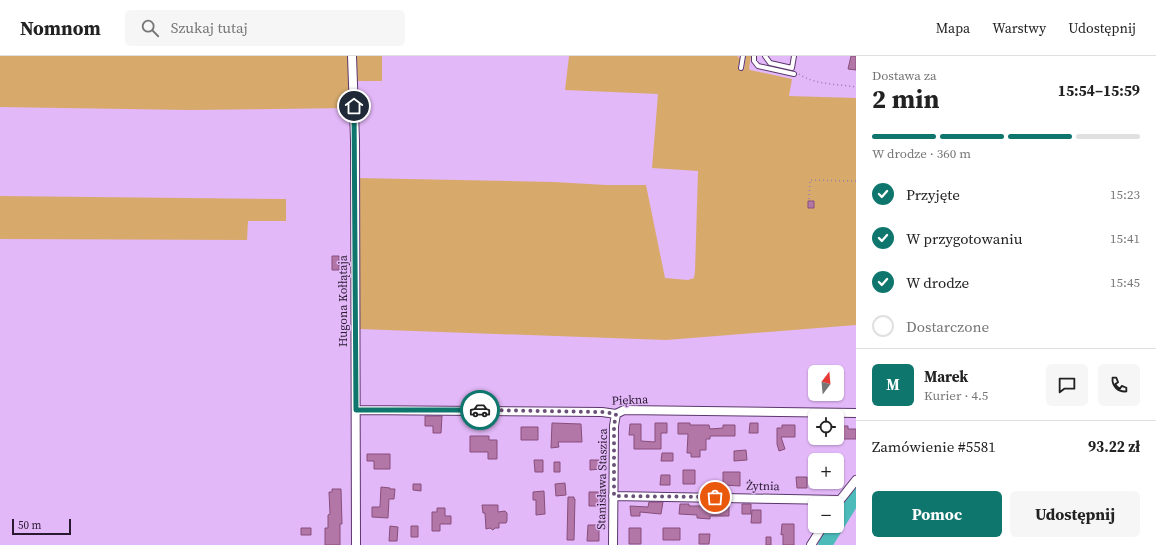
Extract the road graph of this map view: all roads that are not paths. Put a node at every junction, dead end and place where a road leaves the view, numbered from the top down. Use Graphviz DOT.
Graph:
graph roads {
  1 [pos="352,56"];
  2 [pos="743,56"];
  3 [pos="754,56"];
  4 [pos="765,56"];
  5 [pos="794,56"];
  6 [pos="741,68"];
  7 [pos="792,72"];
  8 [pos="356,410"];
  9 [pos="616,414"];
  10 [pos="856,414"];
  11 [pos="856,480"];
  12 [pos="614,496"];
  13 [pos="842,497"];
  14 [pos="808,501"];
  15 [pos="819,533"];
  16 [pos="356,545"];
  17 [pos="613,545"];
  18 [pos="811,545"];
  1 -- 8 [label="street, Hugona Kołłątaja"];
  2 -- 6 [label="lane"];
  3 -- 7 [label="lane"];
  4 -- 7 [label="lane"];
  5 -- 7 [label="lane"];
  8 -- 9 [label="street, Piękna"];
  8 -- 16 [label="street, Hugona Kołłątaja"];
  9 -- 10 [label="street, Piękna"];
  9 -- 12 [label="street, Stanisława Staszica"];
  11 -- 13 [label="street"];
  12 -- 14 [label="street, Żytnia"];
  12 -- 17 [label="street, Stanisława Staszica"];
  15 -- 18 [label="street"];
}
